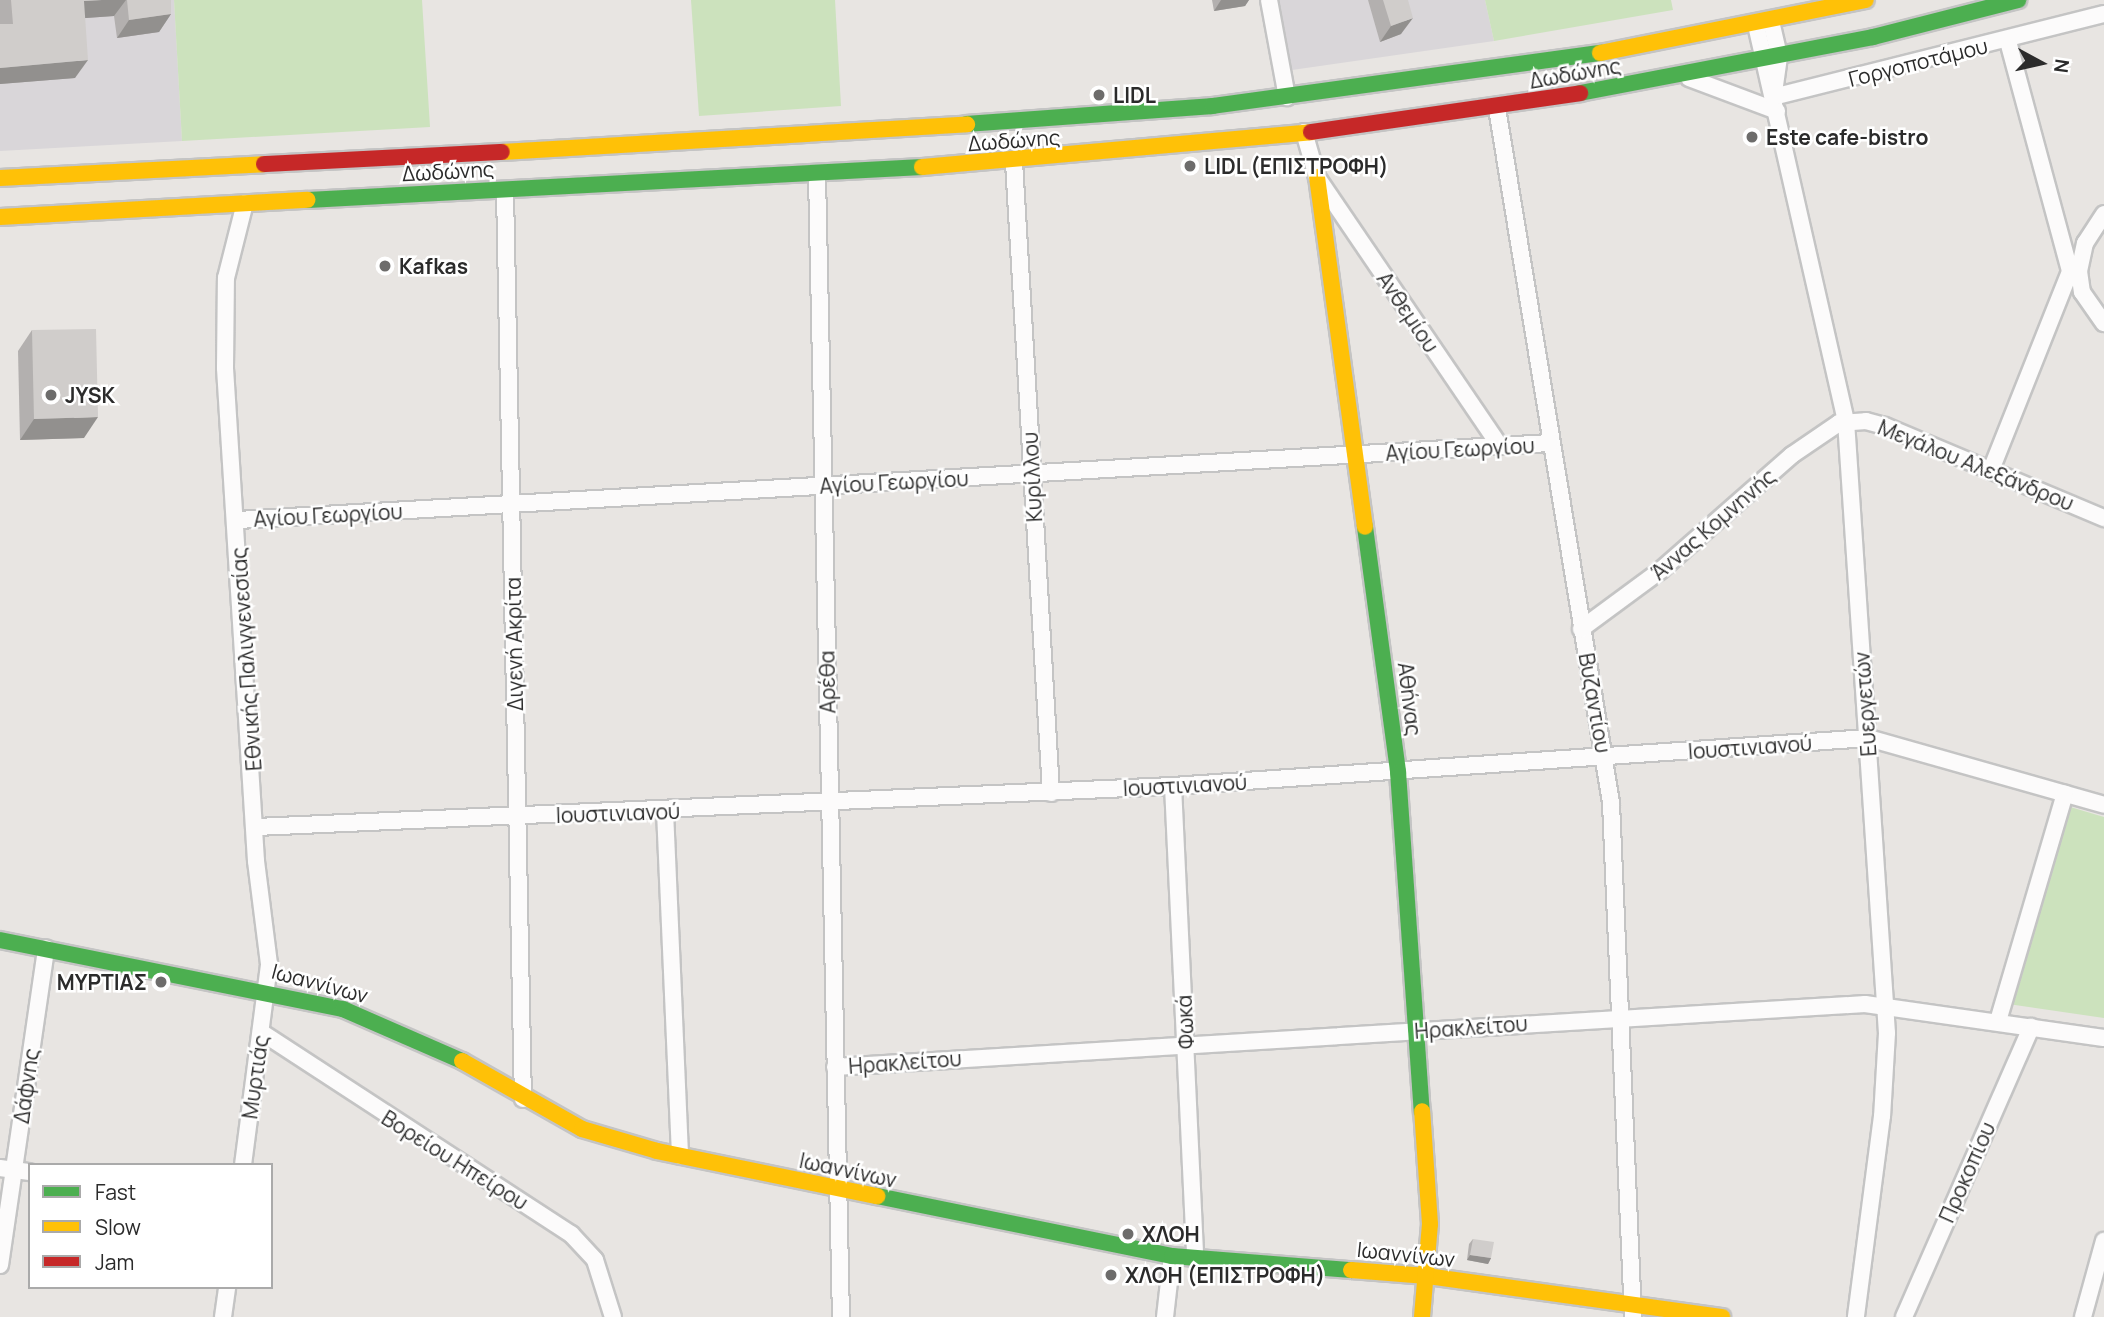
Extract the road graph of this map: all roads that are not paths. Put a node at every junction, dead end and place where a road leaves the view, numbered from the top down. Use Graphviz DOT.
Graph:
graph roads {
  1 [pos="1269,0"];
  2 [pos="1866,0"];
  3 [pos="2018,0"];
  4 [pos="2104,14"];
  5 [pos="1764,23"];
  6 [pos="2008,41"];
  7 [pos="1779,57"];
  8 [pos="1762,61"];
  9 [pos="1680,76"];
  10 [pos="1287,97"];
  11 [pos="1775,104"];
  12 [pos="1497,108"];
  13 [pos="1304,132"];
  14 [pos="1014,162"];
  15 [pos="817,174"];
  16 [pos="1317,177"];
  17 [pos="0,178"];
  18 [pos="505,190"];
  19 [pos="245,203"];
  20 [pos="2104,214"];
  21 [pos="0,217"];
  22 [pos="2074,271"];
  23 [pos="2104,323"];
  24 [pos="1846,421"];
  25 [pos="1551,443"];
  26 [pos="1500,446"];
  27 [pos="1357,455"];
  28 [pos="1991,470"];
  29 [pos="1032,474"];
  30 [pos="823,486"];
  31 [pos="512,505"];
  32 [pos="2104,518"];
  33 [pos="237,520"];
  34 [pos="1581,629"];
  35 [pos="1868,738"];
  36 [pos="1604,758"];
  37 [pos="1398,772"];
  38 [pos="1173,786"];
  39 [pos="1051,793"];
  40 [pos="2065,794"];
  41 [pos="830,804"];
  42 [pos="2104,804"];
  43 [pos="665,811"];
  44 [pos="518,817"];
  45 [pos="256,827"];
  46 [pos="0,940"];
  47 [pos="46,948"];
  48 [pos="267,990"];
  49 [pos="1886,1005"];
  50 [pos="1622,1017"];
  51 [pos="1998,1021"];
  52 [pos="2031,1027"];
  53 [pos="1418,1030"];
  54 [pos="261,1032"];
  55 [pos="2104,1038"];
  56 [pos="1186,1044"];
  57 [pos="835,1067"];
  58 [pos="523,1099"];
  59 [pos="680,1156"];
  60 [pos="243,1163"];
  61 [pos="15,1170"];
  62 [pos="838,1190"];
  63 [pos="2104,1241"];
  64 [pos="1172,1256"];
  65 [pos="1195,1258"];
  66 [pos="0,1265"];
  67 [pos="1427,1276"];
  68 [pos="227,1289"];
  69 [pos="1634,1311"];
  70 [pos="223,1317"];
  71 [pos="613,1317"];
  72 [pos="841,1317"];
  73 [pos="1165,1317"];
  74 [pos="1422,1317"];
  75 [pos="1721,1317"];
  76 [pos="1856,1317"];
  77 [pos="1904,1317"];
  78 [pos="2083,1317"];
  1 -- 10 [label="street"];
  2 -- 5 [label="main road, Δωδώνης"];
  3 -- 7 [label="main road, Δωδώνης"];
  4 -- 6 [label="street, Γοργοποτάμου"];
  5 -- 7 [label="street"];
  5 -- 8 [label="street, Ευεργετών"];
  5 -- 10 [label="main road, Δωδώνης"];
  6 -- 11 [label="street, Γοργοποτάμου"];
  6 -- 22 [label="street"];
  7 -- 8 [label="main road, Δωδώνης"];
  7 -- 11 [label="street"];
  8 -- 9 [label="main road, Δωδώνης"];
  8 -- 11 [label="street, Ευεργετών"];
  9 -- 11 [label="street"];
  9 -- 12 [label="main road, Δωδώνης"];
  10 -- 17 [label="main road, Δωδώνης"];
  11 -- 24 [label="street, Ευεργετών"];
  12 -- 13 [label="main road, Δωδώνης"];
  12 -- 25 [label="street, Βυζαντίου"];
  13 -- 14 [label="main road, Δωδώνης"];
  13 -- 16 [label="street, Αθήνας"];
  14 -- 15 [label="main road, Δωδώνης"];
  14 -- 29 [label="street, Κυρίλλου"];
  15 -- 18 [label="main road, Δωδώνης"];
  15 -- 30 [label="street, Αρέθα"];
  16 -- 26 [label="street, Ανθεμίου"];
  16 -- 27 [label="main road, Αθήνας"];
  18 -- 19 [label="main road, Δωδώνης"];
  18 -- 31 [label="street, Διγενή Ακρίτα"];
  19 -- 21 [label="main road, Δωδώνης"];
  19 -- 33 [label="street, Εθνικής Παλιγγενεσίας"];
  20 -- 22 [label="street"];
  22 -- 23 [label="street"];
  22 -- 28 [label="street"];
  24 -- 28 [label="street, Μεγάλου Αλεξάνδρου"];
  24 -- 34 [label="street, Άννας Κομνηνής"];
  24 -- 35 [label="street, Ευεργετών"];
  25 -- 26 [label="street, Αγίου Γεωργίου"];
  25 -- 34 [label="street, Βυζαντίου"];
  26 -- 27 [label="street, Αγίου Γεωργίου"];
  27 -- 29 [label="street, Αγίου Γεωργίου"];
  27 -- 37 [label="main road, Αθήνας"];
  28 -- 32 [label="street, Μεγάλου Αλεξάνδρου"];
  29 -- 30 [label="street, Αγίου Γεωργίου"];
  29 -- 39 [label="street, Κυρίλλου"];
  30 -- 31 [label="street, Αγίου Γεωργίου"];
  30 -- 41 [label="street, Αρέθα"];
  31 -- 33 [label="street, Αγίου Γεωργίου"];
  31 -- 44 [label="street, Διγενή Ακρίτα"];
  33 -- 45 [label="street, Εθνικής Παλιγγενεσίας"];
  34 -- 36 [label="street, Βυζαντίου"];
  35 -- 36 [label="street, Ιουστινιανού"];
  35 -- 40 [label="street, Ιουστινιανού"];
  35 -- 49 [label="street, Ευεργετών"];
  36 -- 37 [label="street, Ιουστινιανού"];
  36 -- 50 [label="street, Βυζαντίου"];
  37 -- 38 [label="street, Ιουστινιανού"];
  37 -- 53 [label="main road, Αθήνας"];
  38 -- 39 [label="street, Ιουστινιανού"];
  38 -- 56 [label="street, Φωκά"];
  39 -- 41 [label="street, Ιουστινιανού"];
  40 -- 42 [label="street, Ιουστινιανού"];
  40 -- 51 [label="street"];
  41 -- 43 [label="street, Ιουστινιανού"];
  41 -- 57 [label="street, Αρέθα"];
  43 -- 44 [label="street, Ιουστινιανού"];
  43 -- 59 [label="street"];
  44 -- 45 [label="street, Ιουστινιανού"];
  44 -- 58 [label="street, Διγενή Ακρίτα"];
  45 -- 48 [label="street, Εθνικής Παλιγγενεσίας"];
  46 -- 47 [label="main road, Ιωαννίνων"];
  47 -- 48 [label="main road, Ιωαννίνων"];
  47 -- 61 [label="street, Δάφνης"];
  48 -- 54 [label="street, Μυρτιάς"];
  48 -- 58 [label="main road, Ιωαννίνων"];
  49 -- 50 [label="street, Ηρακλείτου"];
  49 -- 51 [label="street, Ηρακλείτου"];
  49 -- 76 [label="street, Ευεργετών"];
  50 -- 53 [label="street, Ηρακλείτου"];
  50 -- 69 [label="street, Βυζαντίου"];
  51 -- 52 [label="street, Ηρακλείτου"];
  52 -- 55 [label="street, Ηρακλείτου"];
  52 -- 77 [label="street, Προκοπίου"];
  53 -- 56 [label="street, Ηρακλείτου"];
  53 -- 67 [label="main road, Αθήνας"];
  54 -- 60 [label="street, Μυρτιάς"];
  54 -- 71 [label="street, Βορείου Ηπείρου"];
  56 -- 57 [label="street, Ηρακλείτου"];
  56 -- 65 [label="street, Φωκά"];
  57 -- 62 [label="street, Αρέθα"];
  58 -- 59 [label="main road, Ιωαννίνων"];
  59 -- 62 [label="main road, Ιωαννίνων"];
  61 -- 66 [label="street, Δάφνης"];
  62 -- 64 [label="main road, Ιωαννίνων"];
  62 -- 72 [label="street, Αρέθα"];
  63 -- 78 [label="street"];
  64 -- 65 [label="main road, Ιωαννίνων"];
  64 -- 73 [label="street"];
  65 -- 67 [label="main road, Ιωαννίνων"];
  67 -- 69 [label="main road, Ιωαννίνων"];
  67 -- 74 [label="main road, Αθήνας"];
  68 -- 70 [label="street"];
  69 -- 75 [label="main road, Ιωαννίνων"];
}
